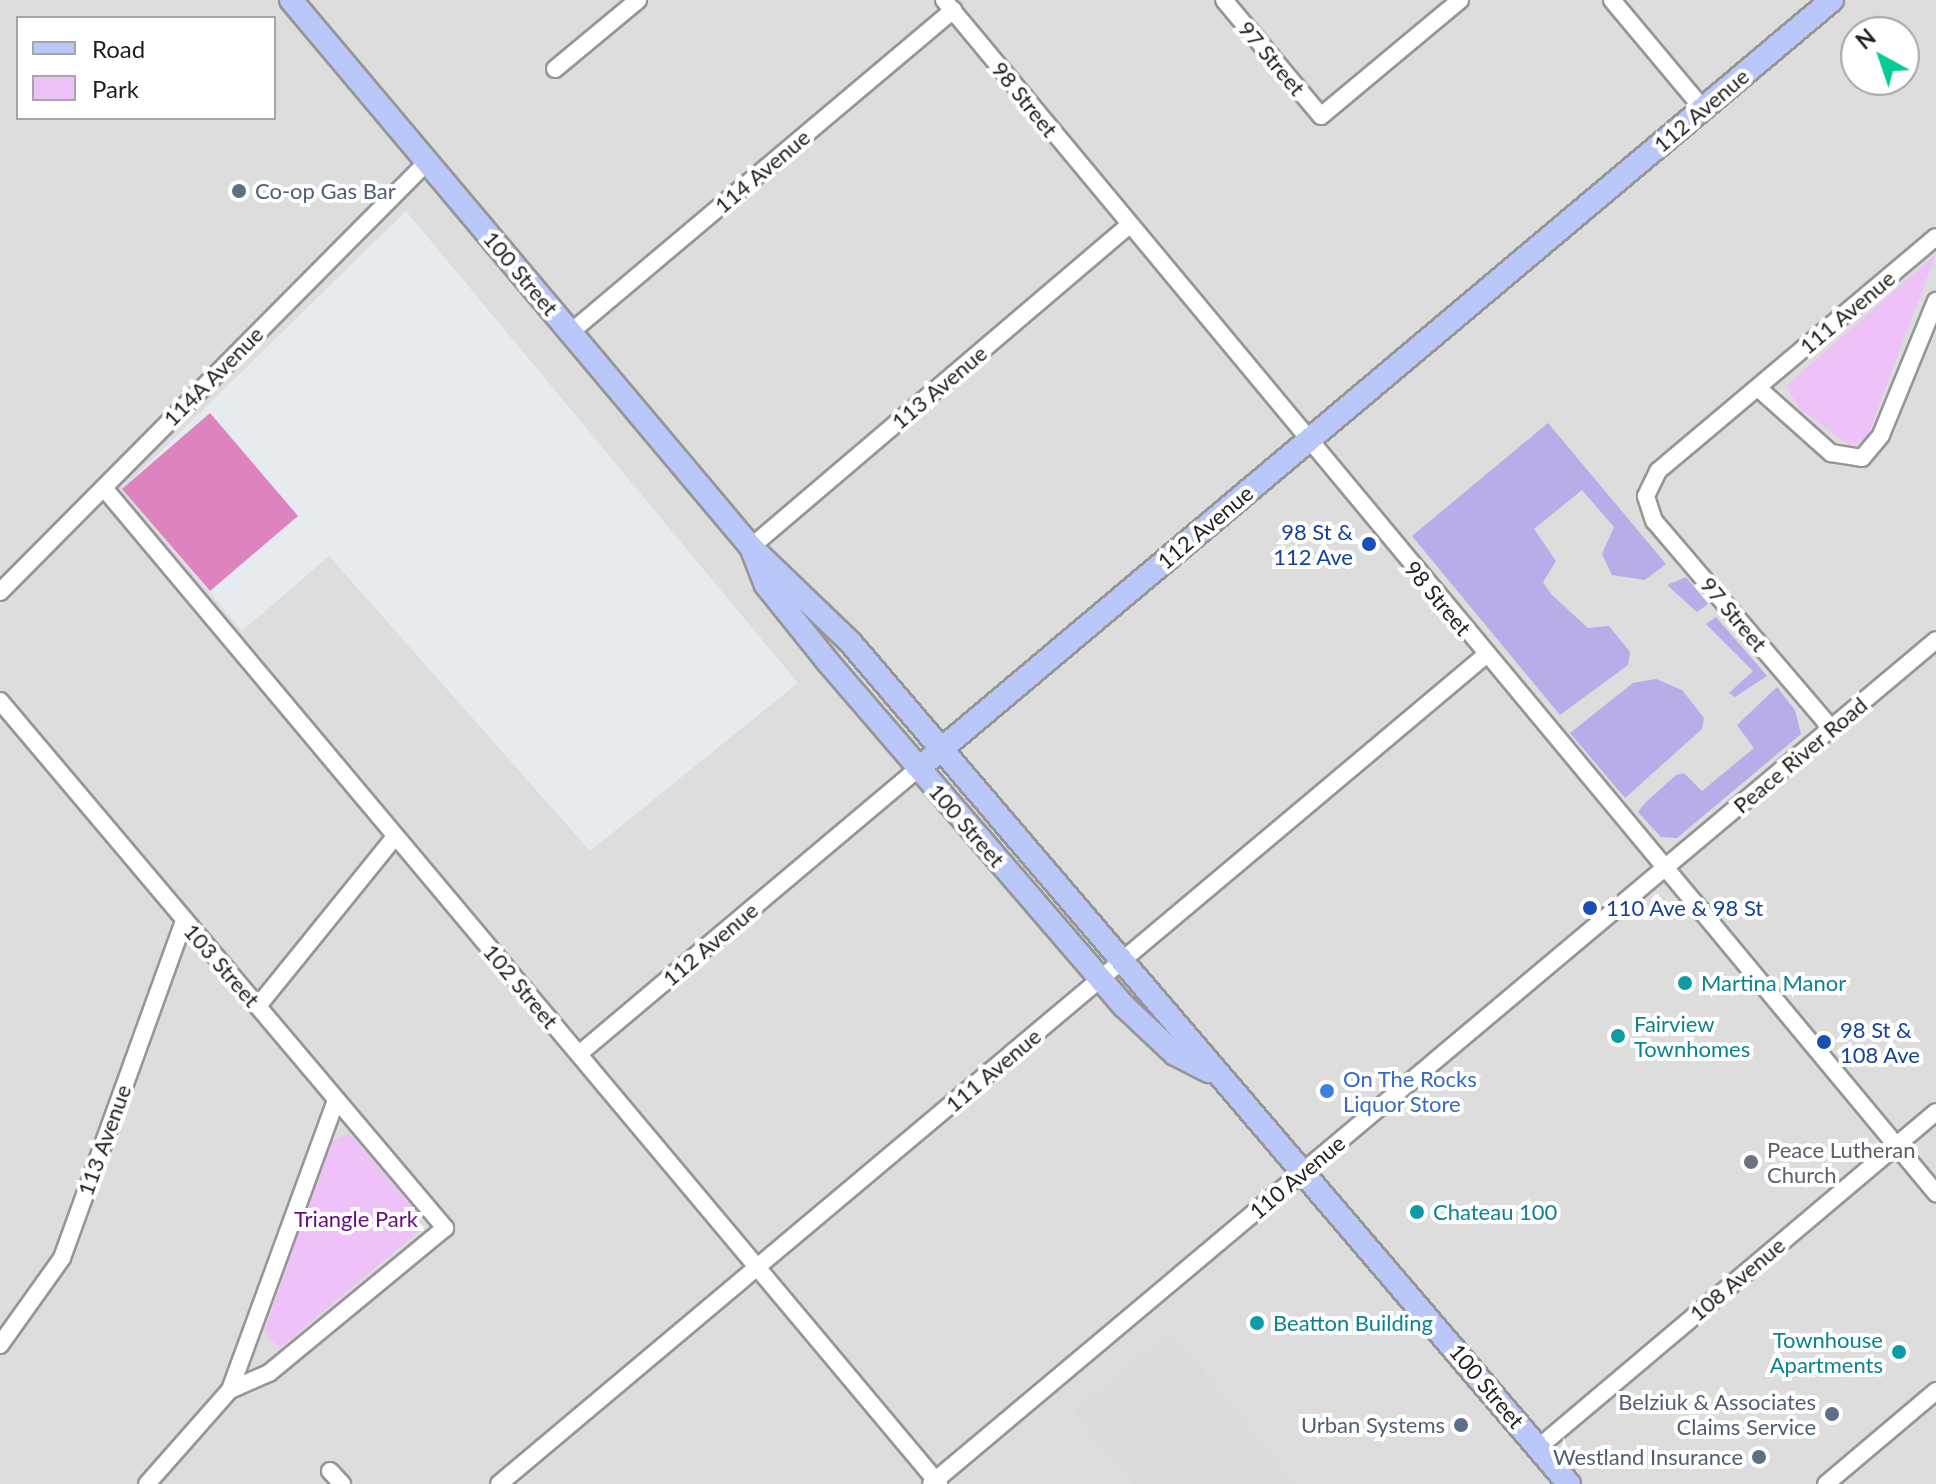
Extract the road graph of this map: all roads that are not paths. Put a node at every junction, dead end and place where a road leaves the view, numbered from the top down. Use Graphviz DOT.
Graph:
graph roads {
  1 [pos="291,0"];
  2 [pos="638,0"];
  3 [pos="1224,0"];
  4 [pos="1460,0"];
  5 [pos="1612,0"];
  6 [pos="1832,0"];
  7 [pos="948,5"];
  8 [pos="555,69"];
  9 [pos="1703,109"];
  10 [pos="428,161"];
  11 [pos="1126,228"];
  12 [pos="1936,237"];
  13 [pos="1936,301"];
  14 [pos="571,332"];
  15 [pos="1758,388"];
  16 [pos="1305,442"];
  17 [pos="104,488"];
  18 [pos="1646,496"];
  19 [pos="751,547"];
  20 [pos="0,592"];
  21 [pos="1936,640"];
  22 [pos="1486,655"];
  23 [pos="0,701"];
  24 [pos="1831,728"];
  25 [pos="939,751"];
  26 [pos="919,768"];
  27 [pos="395,837"];
  28 [pos="1663,869"];
  29 [pos="184,921"];
  30 [pos="1119,963"];
  31 [pos="1101,979"];
  32 [pos="258,1006"];
  33 [pos="579,1054"];
  34 [pos="1214,1073"];
  35 [pos="336,1101"];
  36 [pos="1936,1112"];
  37 [pos="1896,1146"];
  38 [pos="1306,1170"];
  39 [pos="1936,1193"];
  40 [pos="758,1267"];
  41 [pos="0,1345"];
  42 [pos="230,1390"];
  43 [pos="1936,1391"];
  44 [pos="1539,1447"];
  45 [pos="330,1471"];
  46 [pos="935,1483"];
  47 [pos="147,1484"];
  48 [pos="342,1484"];
  49 [pos="499,1484"];
  50 [pos="1569,1484"];
  51 [pos="1826,1484"];
  1 -- 10 [label="main road, 100 Street"];
  2 -- 8 [label="street"];
  3 -- 4 [label="street, 97 Street"];
  5 -- 9 [label="street"];
  6 -- 9 [label="main road, 112 Avenue"];
  7 -- 11 [label="street, 98 Street"];
  7 -- 14 [label="street, 114 Avenue"];
  9 -- 16 [label="main road, 112 Avenue"];
  10 -- 14 [label="main road, 100 Street"];
  10 -- 17 [label="street, 114A Avenue"];
  11 -- 16 [label="street, 98 Street"];
  11 -- 19 [label="street, 113 Avenue"];
  12 -- 15 [label="street, 111 Avenue"];
  13 -- 15 [label="street"];
  14 -- 19 [label="main road, 100 Street"];
  15 -- 18 [label="street, 111 Avenue"];
  16 -- 22 [label="street, 98 Street"];
  16 -- 25 [label="main road, 112 Avenue"];
  17 -- 20 [label="street, 114A Avenue"];
  17 -- 27 [label="street, 102 Street"];
  18 -- 24 [label="street, 97 Street"];
  19 -- 25 [label="main road, 100 Street"];
  19 -- 26 [label="main road, 100 Street"];
  21 -- 24 [label="street, Peace River Road"];
  22 -- 28 [label="street, 98 Street"];
  22 -- 30 [label="street, 111 Avenue"];
  23 -- 29 [label="street, 103 Street"];
  24 -- 28 [label="street, Peace River Road"];
  25 -- 26 [label="main road, 112 Avenue"];
  25 -- 30 [label="main road, 100 Street"];
  26 -- 31 [label="main road, 100 Street"];
  26 -- 33 [label="street, 112 Avenue"];
  27 -- 32 [label="street"];
  27 -- 33 [label="street, 102 Street"];
  28 -- 37 [label="street, 98 Street"];
  28 -- 38 [label="street, 110 Avenue"];
  29 -- 32 [label="street, 103 Street"];
  29 -- 41 [label="street, 113 Avenue"];
  30 -- 31 [label="street, 111 Avenue"];
  30 -- 34 [label="main road, 100 Street"];
  31 -- 34 [label="main road, 100 Street"];
  31 -- 40 [label="street, 111 Avenue"];
  32 -- 35 [label="street, 103 Street"];
  33 -- 40 [label="street, 102 Street"];
  34 -- 38 [label="main road, 100 Street"];
  35 -- 42 [label="street"];
  35 -- 42 [label="street, 103 Street"];
  36 -- 37 [label="street, 108 Avenue"];
  37 -- 39 [label="street, 98 Street"];
  37 -- 44 [label="street, 108 Avenue"];
  38 -- 44 [label="main road, 100 Street"];
  38 -- 46 [label="street, 110 Avenue"];
  40 -- 46 [label="street, 102 Street"];
  40 -- 49 [label="street, 111 Avenue"];
  42 -- 47 [label="street"];
  43 -- 51 [label="street"];
  44 -- 50 [label="main road, 100 Street"];
  45 -- 48 [label="street"];
}
